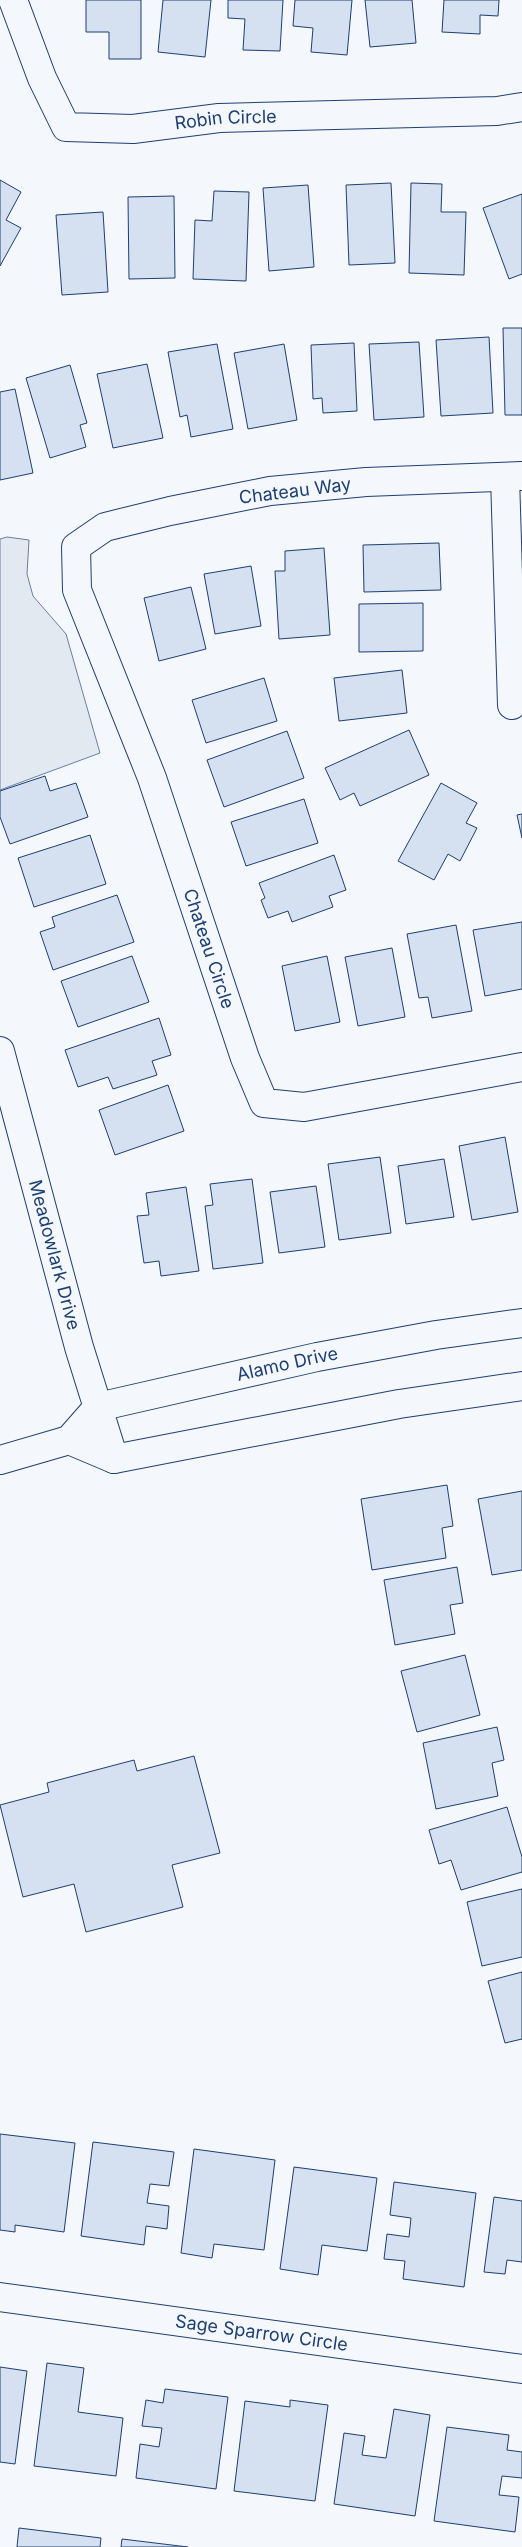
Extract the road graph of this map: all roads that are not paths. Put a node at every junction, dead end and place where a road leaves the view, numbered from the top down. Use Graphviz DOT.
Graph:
graph roads {
  1 [pos="13,0"];
  2 [pos="522,107"];
  3 [pos="513,477"];
  4 [pos="76,547"];
  5 [pos="512,705"];
  6 [pos="0,1050"];
  7 [pos="522,1067"];
  8 [pos="522,1324"];
  9 [pos="522,1386"];
  10 [pos="98,1407"];
  11 [pos="69,1440"];
  12 [pos="114,1459"];
  13 [pos="0,1460"];
  14 [pos="0,2297"];
  15 [pos="522,2369"];
  1 -- 2 [label="street, Robin Circle"];
  3 -- 4 [label="street, Chateau Way"];
  3 -- 5 [label="street"];
  4 -- 7 [label="street, Chateau Circle"];
  6 -- 10 [label="street, Meadowlark Drive"];
  8 -- 10 [label="street, Alamo Drive"];
  9 -- 12 [label="street"];
  10 -- 11 [label="street"];
  10 -- 12 [label="street, Meadowlark Drive"];
  11 -- 12 [label="street"];
  11 -- 13 [label="street"];
  14 -- 15 [label="street, Sage Sparrow Circle"];
}
